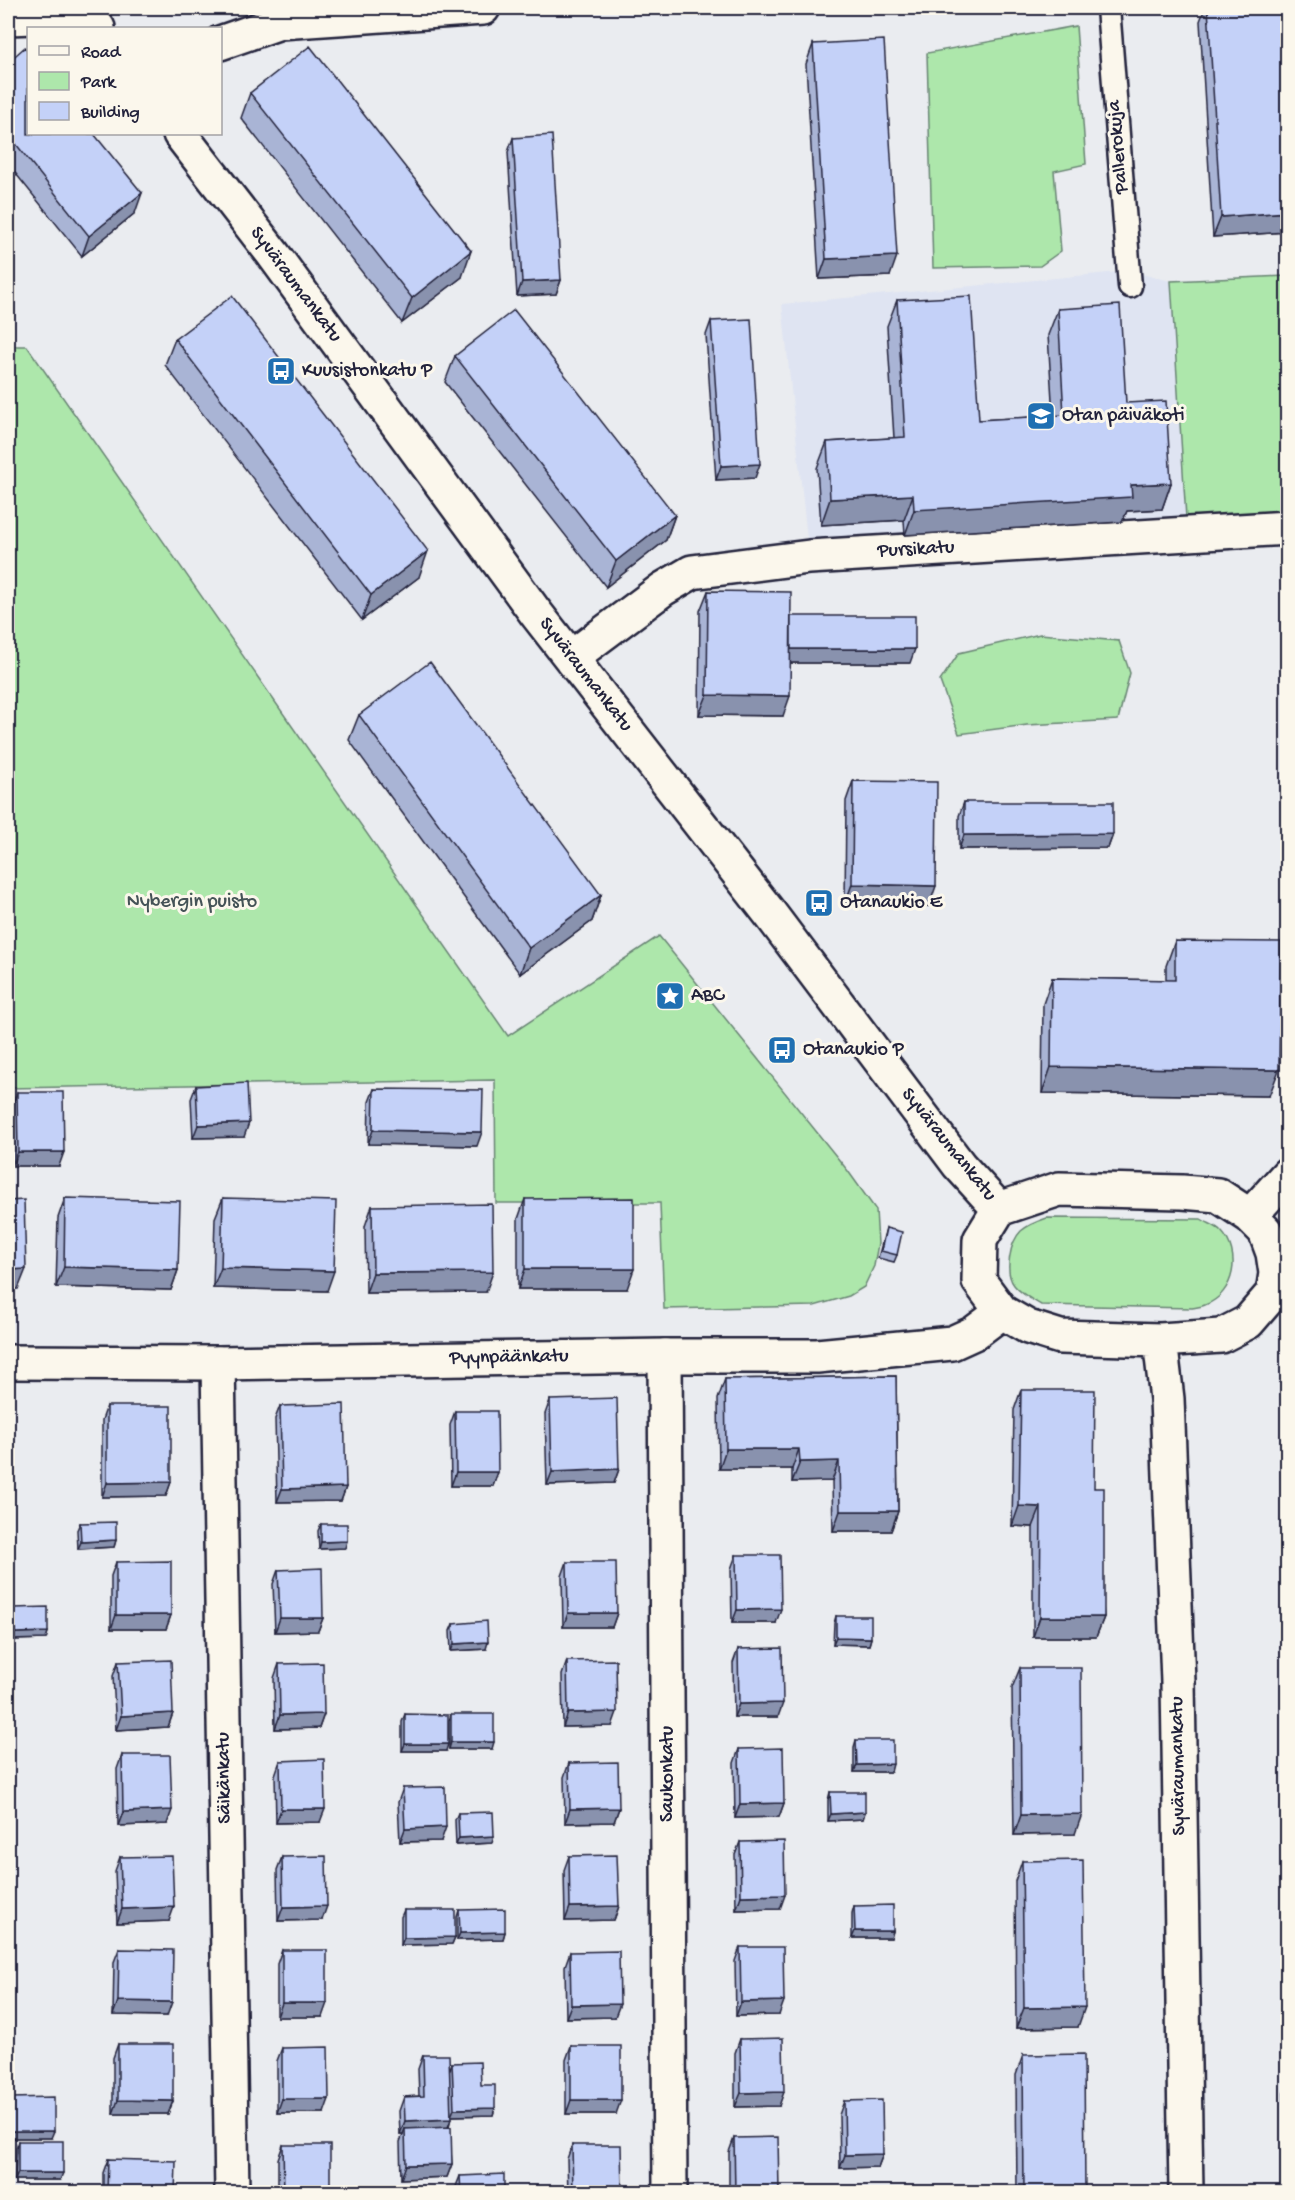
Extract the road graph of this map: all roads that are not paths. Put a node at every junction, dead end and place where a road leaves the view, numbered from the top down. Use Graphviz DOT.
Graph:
graph roads {
  1 [pos="483,8"];
  2 [pos="1108,8"];
  3 [pos="89,17"];
  4 [pos="8,18"];
  5 [pos="222,42"];
  6 [pos="181,135"];
  7 [pos="1130,286"];
  8 [pos="1287,528"];
  9 [pos="572,657"];
  10 [pos="1287,1174"];
  11 [pos="999,1209"];
  12 [pos="1250,1216"];
  13 [pos="1280,1296"];
  14 [pos="1002,1312"];
  15 [pos="1160,1340"];
  16 [pos="665,1356"];
  17 [pos="8,1362"];
  18 [pos="218,1363"];
  19 [pos="232,2193"];
  20 [pos="670,2193"];
  21 [pos="1186,2193"];
  1 -- 5 [label="main road"];
  2 -- 7 [label="lane, Pallerokuja"];
  3 -- 4 [label="main road"];
  6 -- 9 [label="main road, Syväraumankatu"];
  8 -- 9 [label="main road, Pursikatu"];
  9 -- 11 [label="main road, Syväraumankatu"];
  10 -- 12 [label="main road"];
  11 -- 12 [label="main road"];
  11 -- 14 [label="main road"];
  12 -- 13 [label="main road"];
  13 -- 15 [label="main road"];
  14 -- 15 [label="main road"];
  14 -- 16 [label="main road, Pyynpäänkatu"];
  15 -- 21 [label="main road, Syväraumankatu"];
  16 -- 18 [label="main road, Pyynpäänkatu"];
  16 -- 20 [label="main road, Saukonkatu"];
  17 -- 18 [label="main road, Pyynpäänkatu"];
  18 -- 19 [label="main road, Säikänkatu"];
}
